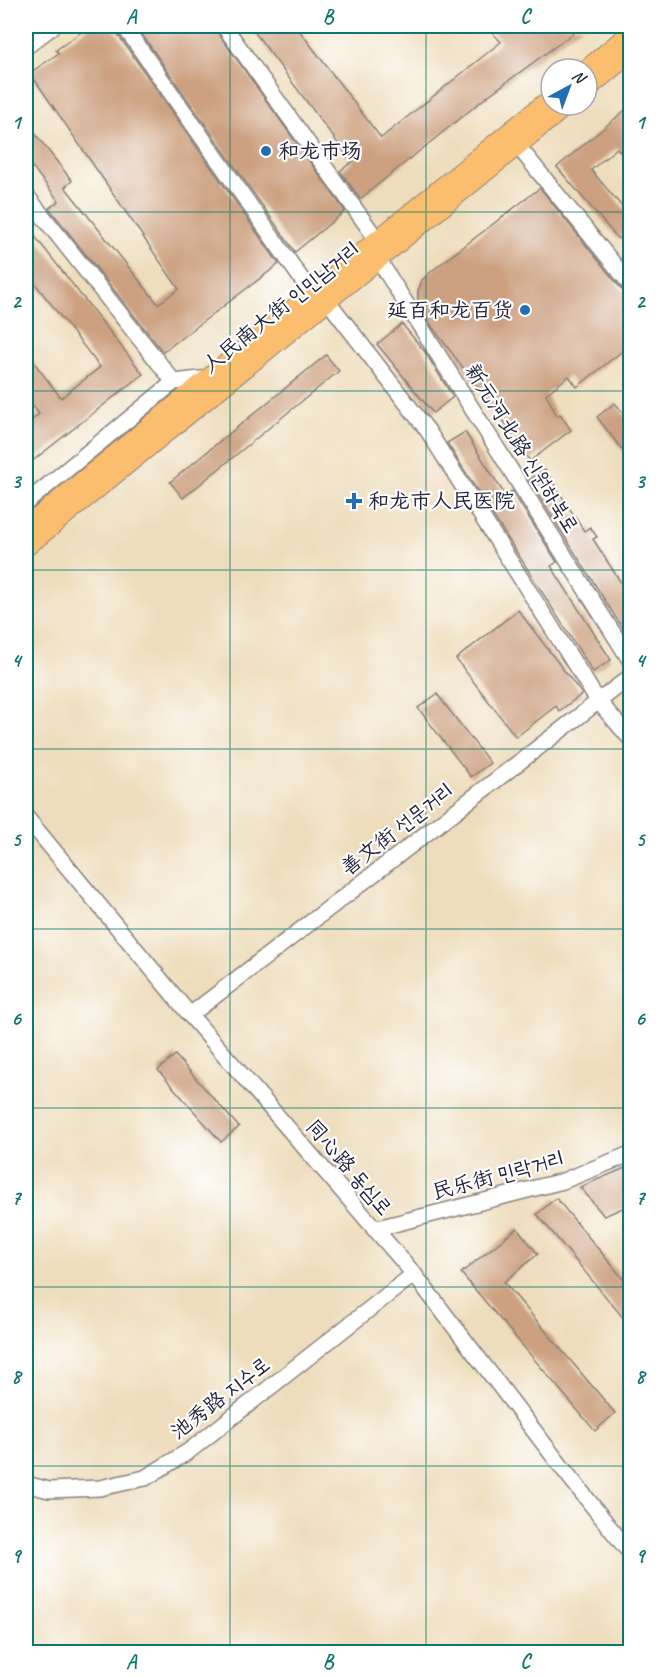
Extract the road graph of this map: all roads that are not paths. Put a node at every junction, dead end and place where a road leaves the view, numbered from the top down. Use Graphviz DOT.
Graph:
graph roads {
  1 [pos="53,26"];
  2 [pos="124,26"];
  3 [pos="224,26"];
  4 [pos="630,34"];
  5 [pos="26,47"];
  6 [pos="630,52"];
  7 [pos="599,60"];
  8 [pos="599,78"];
  9 [pos="539,109"];
  10 [pos="551,117"];
  11 [pos="517,145"];
  12 [pos="26,195"];
  13 [pos="378,250"];
  14 [pos="630,284"];
  15 [pos="320,297"];
  16 [pos="209,378"];
  17 [pos="174,382"];
  18 [pos="26,503"];
  19 [pos="26,528"];
  20 [pos="26,546"];
  21 [pos="630,660"];
  22 [pos="630,676"];
  23 [pos="598,701"];
  24 [pos="630,738"];
  25 [pos="26,817"];
  26 [pos="31,833"];
  27 [pos="190,1015"];
  28 [pos="630,1154"];
  29 [pos="374,1229"];
  30 [pos="414,1274"];
  31 [pos="26,1484"];
  32 [pos="630,1553"];
  1 -- 5 [label="street"];
  2 -- 15 [label="street"];
  3 -- 13 [label="street, 新元河北路 신원하북로"];
  4 -- 7 [label="main road"];
  6 -- 8 [label="main road"];
  9 -- 13 [label="main road, 人民南大街 인민남거리"];
  10 -- 11 [label="main road, 人民南大街 인민남거리"];
  11 -- 13 [label="main road, 人民南大街 인민남거리"];
  11 -- 14 [label="street"];
  12 -- 17 [label="street"];
  13 -- 15 [label="main road, 人民南大街 인민남거리"];
  13 -- 21 [label="street, 新元河北路 신원하북로"];
  15 -- 16 [label="main road, 人民南大街 인민남거리"];
  15 -- 20 [label="main road, 人民南大街 인민남거리"];
  15 -- 23 [label="street"];
  16 -- 17 [label="street, 人民南大街 인민남거리"];
  16 -- 19 [label="main road, 人民南大街 인민남거리"];
  17 -- 18 [label="street"];
  22 -- 23 [label="street, 善文街 선문거리"];
  23 -- 24 [label="street"];
  23 -- 27 [label="street, 善文街 선문거리"];
  25 -- 26 [label="street, 同心路 동심로"];
  26 -- 27 [label="street, 同心路 동심로"];
  27 -- 29 [label="street, 同心路 동심로"];
  28 -- 29 [label="street, 民乐街 민락거리"];
  29 -- 30 [label="street, 同心路 동심로"];
  30 -- 31 [label="street, 池秀路 지수로"];
  30 -- 32 [label="street, 同心路 동심로"];
}
